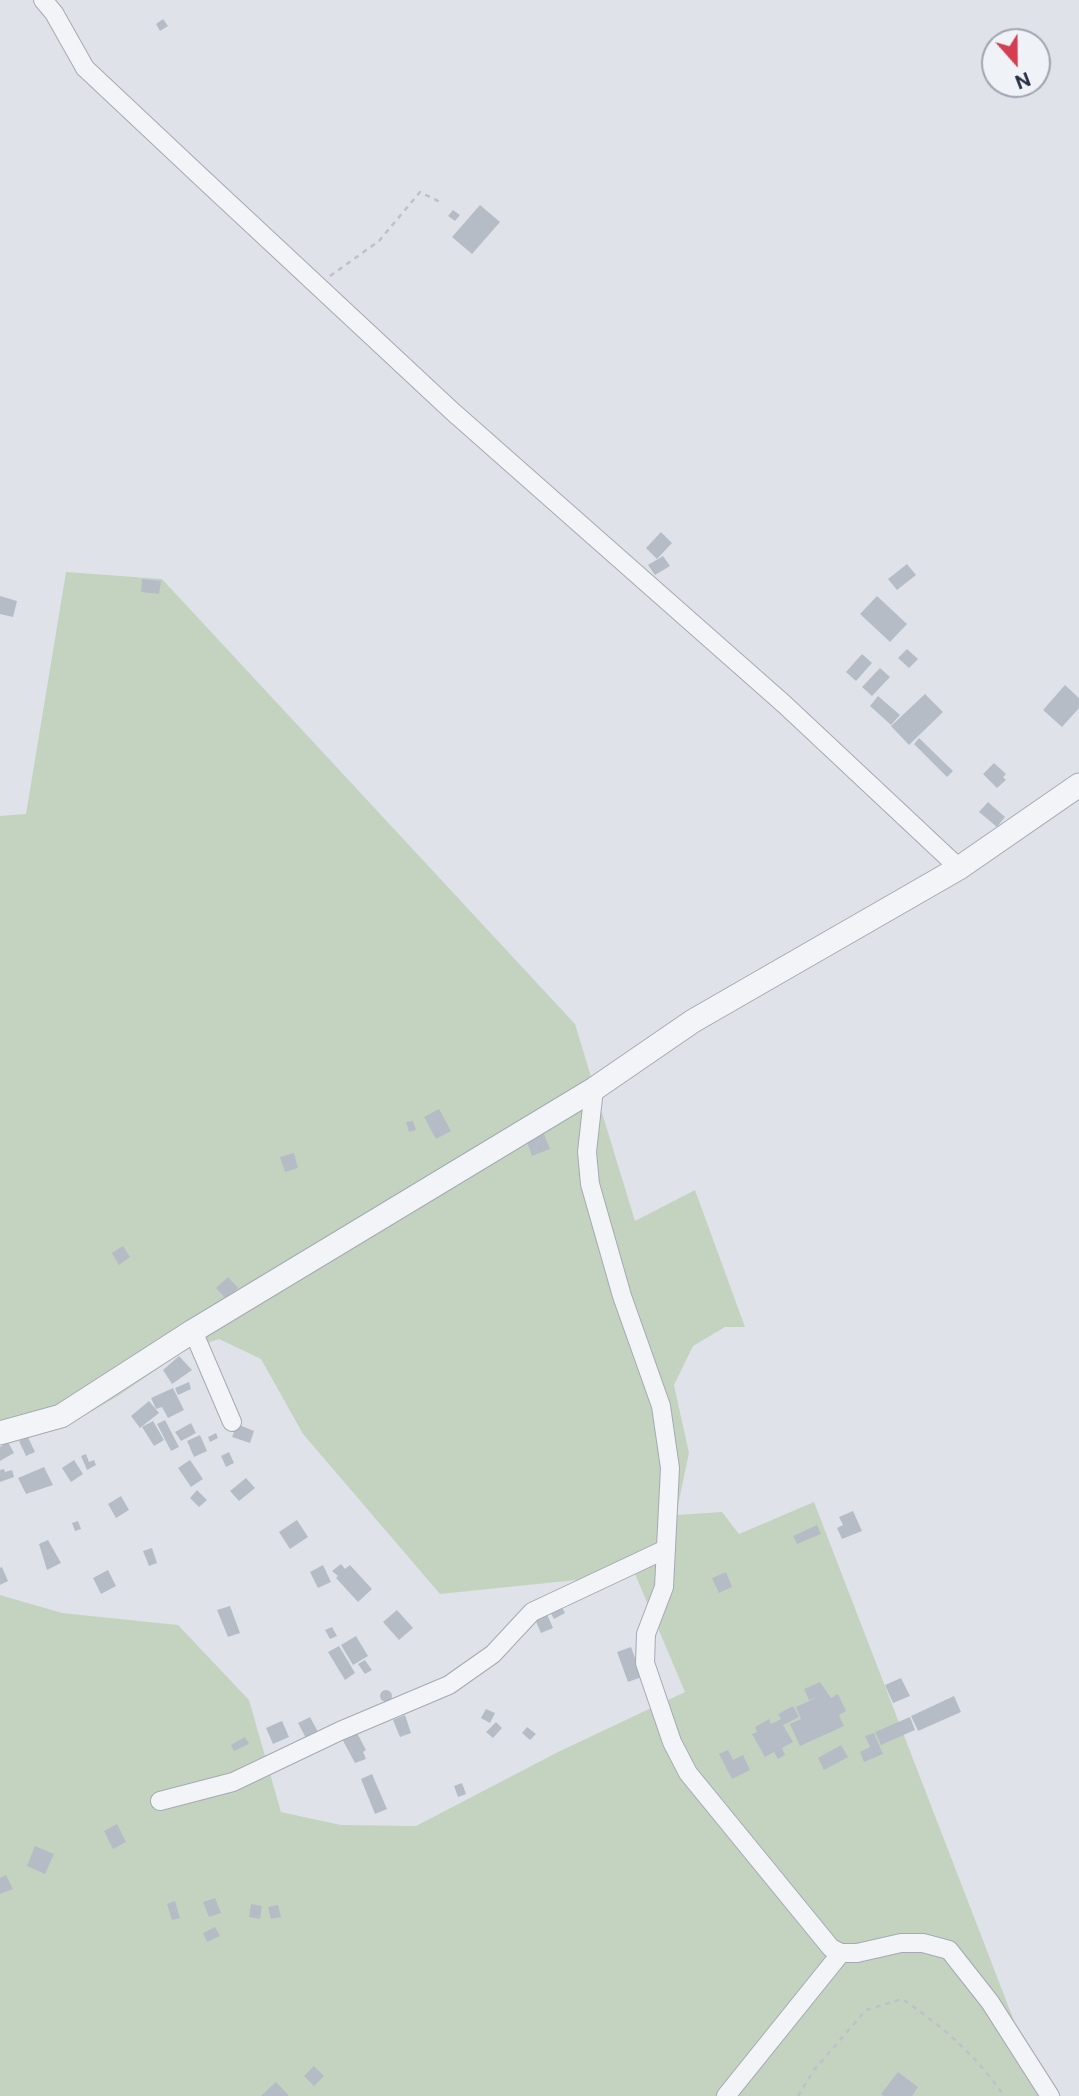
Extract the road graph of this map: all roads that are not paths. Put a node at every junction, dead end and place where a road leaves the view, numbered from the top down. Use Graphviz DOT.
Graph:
graph roads {
  1 [pos="43,0"];
  2 [pos="1079,785"];
  3 [pos="960,868"];
  4 [pos="594,1089"];
  5 [pos="193,1331"];
  6 [pos="232,1422"];
  7 [pos="0,1433"];
  8 [pos="666,1549"];
  9 [pos="160,1801"];
  10 [pos="841,1954"];
  11 [pos="726,2096"];
  12 [pos="1050,2096"];
  1 -- 3 [label="street"];
  2 -- 3 [label="street"];
  3 -- 4 [label="street"];
  4 -- 5 [label="street"];
  4 -- 8 [label="street"];
  5 -- 6 [label="street"];
  5 -- 7 [label="street"];
  8 -- 9 [label="street"];
  8 -- 10 [label="street"];
  10 -- 11 [label="street"];
  10 -- 12 [label="street"];
}
